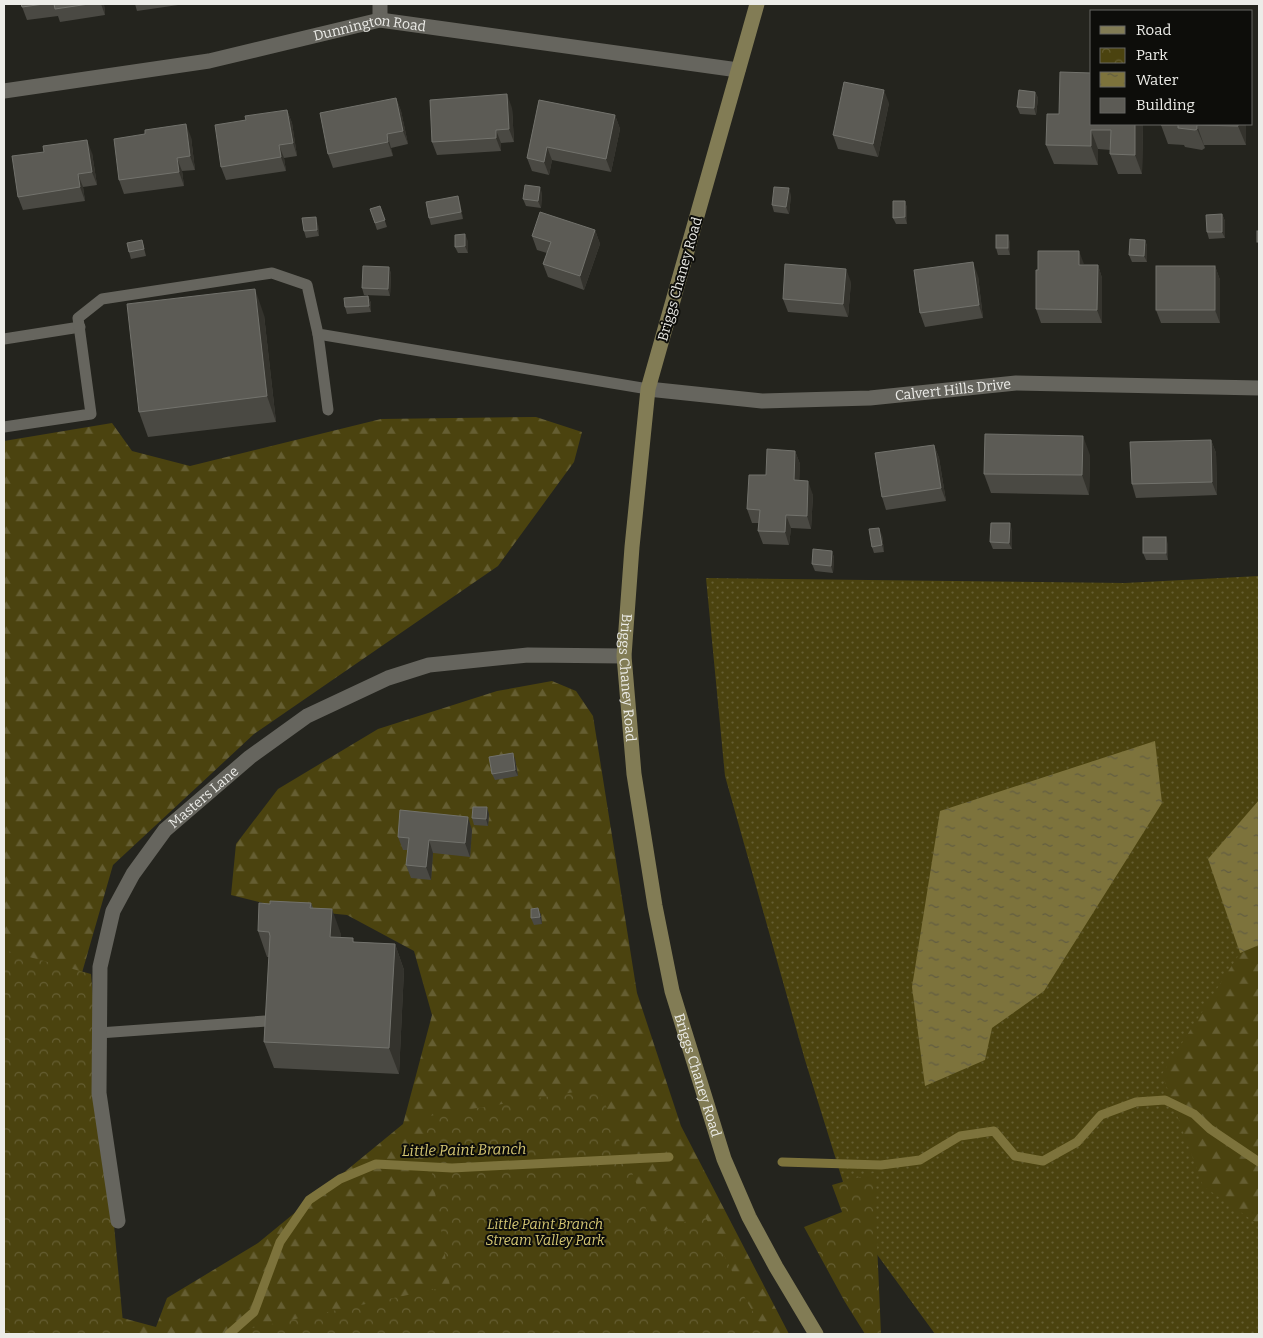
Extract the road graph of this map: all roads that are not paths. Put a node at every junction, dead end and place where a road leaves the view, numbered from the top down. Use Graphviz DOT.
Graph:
graph roads {
  1 [pos="380,4"];
  2 [pos="757,4"];
  3 [pos="380,20"];
  4 [pos="738,70"];
  5 [pos="4,91"];
  6 [pos="80,327"];
  7 [pos="318,334"];
  8 [pos="4,339"];
  9 [pos="1259,388"];
  10 [pos="648,389"];
  11 [pos="328,410"];
  12 [pos="4,427"];
  13 [pos="624,656"];
  14 [pos="296,1019"];
  15 [pos="100,1033"];
  16 [pos="118,1221"];
  17 [pos="816,1334"];
  1 -- 3 [label="street"];
  2 -- 4 [label="main road, Briggs Chaney Road"];
  3 -- 4 [label="street, Dunnington Road"];
  3 -- 5 [label="street, Dunnington Road"];
  4 -- 10 [label="main road, Briggs Chaney Road"];
  6 -- 7 [label="lane"];
  6 -- 8 [label="lane"];
  6 -- 12 [label="lane"];
  7 -- 10 [label="lane"];
  7 -- 11 [label="lane"];
  9 -- 10 [label="street, Calvert Hills Drive"];
  10 -- 13 [label="main road, Briggs Chaney Road"];
  13 -- 15 [label="street, Masters Lane"];
  13 -- 17 [label="main road, Briggs Chaney Road"];
  14 -- 15 [label="lane"];
  15 -- 16 [label="street, Masters Lane"];
}
